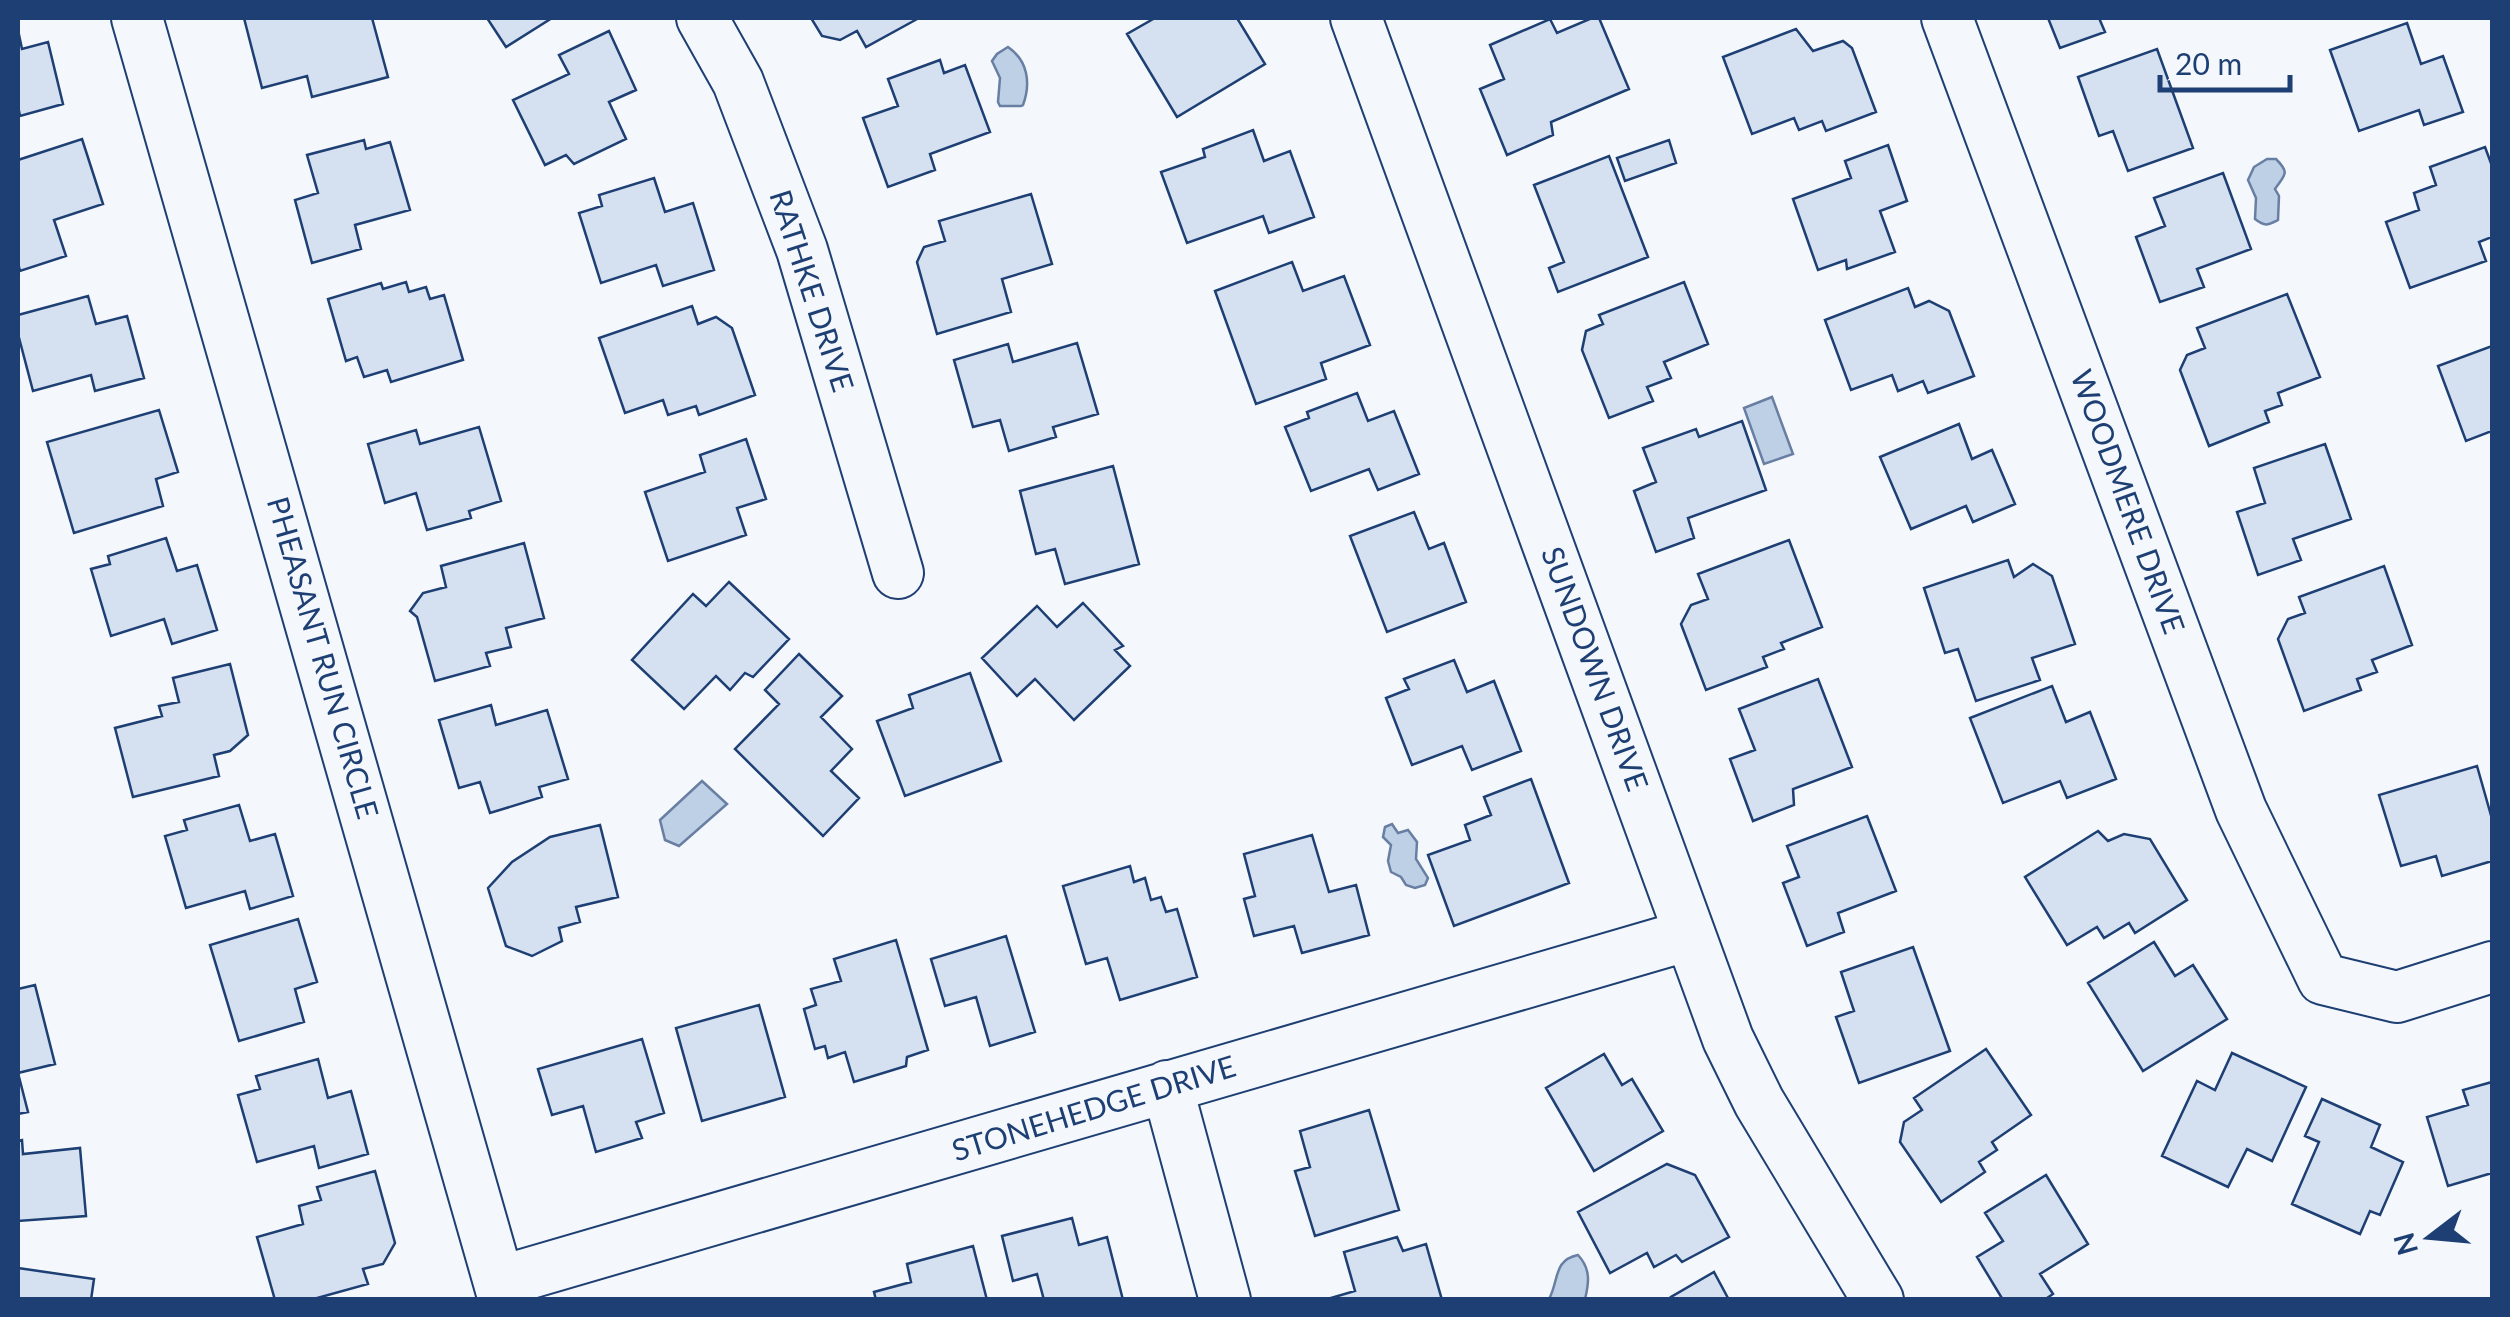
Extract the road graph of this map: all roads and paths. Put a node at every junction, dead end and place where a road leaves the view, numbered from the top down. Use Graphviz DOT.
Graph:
graph roads {
  1 [pos="138,18"];
  2 [pos="702,18"];
  3 [pos="1356,18"];
  4 [pos="1947,18"];
  5 [pos="898,573"];
  6 [pos="1689,935"];
  7 [pos="2492,967"];
  8 [pos="1168,1086"];
  9 [pos="502,1290"];
  10 [pos="1226,1300"];
  11 [pos="1878,1300"];
  1 -- 9 [label="street, PHEASANT RUN CIRCLE"];
  2 -- 5 [label="street, RATHKE DRIVE"];
  3 -- 6 [label="street, SUNDOWN DRIVE"];
  4 -- 7 [label="street, WOODMERE DRIVE"];
  6 -- 8 [label="street, STONEHEDGE DRIVE"];
  6 -- 11 [label="street, SUNDOWN DRIVE"];
  8 -- 9 [label="street, STONEHEDGE DRIVE"];
  8 -- 10 [label="street"];
}
